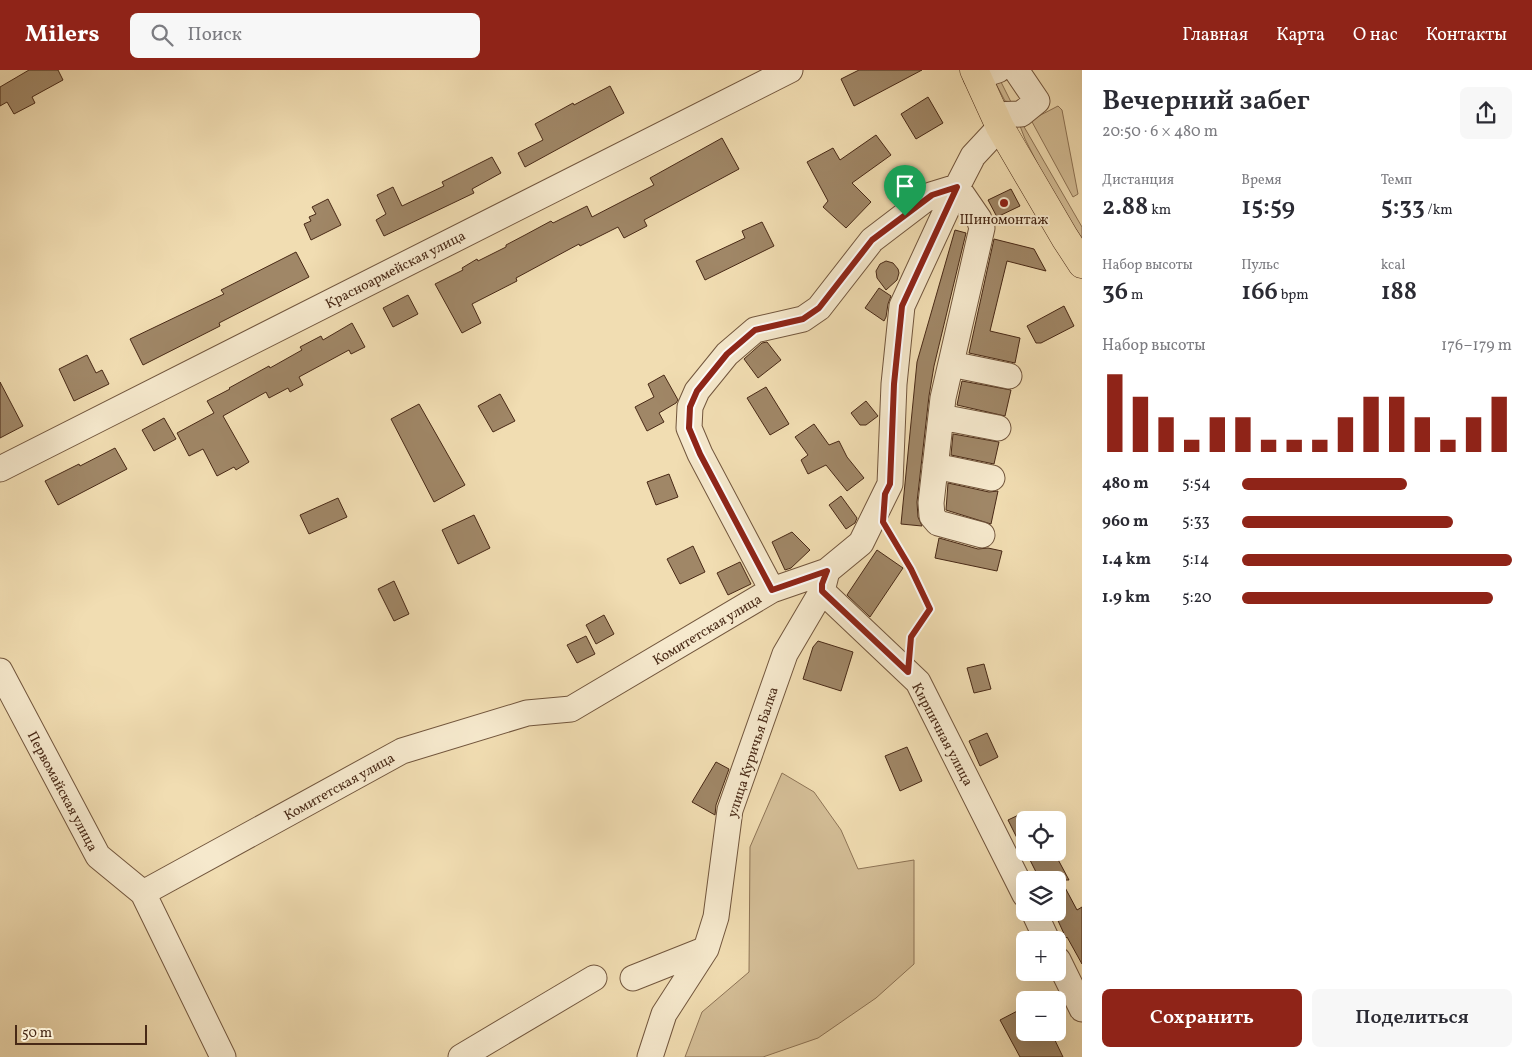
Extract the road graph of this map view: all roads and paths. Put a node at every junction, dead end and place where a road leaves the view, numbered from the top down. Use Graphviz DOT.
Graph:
graph roads {
  1 [pos="790,70"];
  2 [pos="1016,70"];
  3 [pos="982,72"];
  4 [pos="998,121"];
  5 [pos="957,187"];
  6 [pos="1082,264"];
  7 [pos="950,364"];
  8 [pos="1009,376"];
  9 [pos="941,417"];
  10 [pos="998,428"];
  11 [pos="935,466"];
  12 [pos="0,469"];
  13 [pos="992,478"];
  14 [pos="887,530"];
  15 [pos="982,535"];
  16 [pos="824,581"];
  17 [pos="772,590"];
  18 [pos="0,671"];
  19 [pos="913,677"];
  20 [pos="1016,877"];
  21 [pos="143,893"];
  22 [pos="706,949"];
  23 [pos="1066,976"];
  24 [pos="594,978"];
  25 [pos="633,978"];
  26 [pos="1082,1009"];
  27 [pos="223,1057"];
  28 [pos="461,1057"];
  29 [pos="650,1057"];
  1 -- 12 [label="street, Красноармейская улица"];
  2 -- 4 [label="street"];
  3 -- 4 [label="main road"];
  4 -- 5 [label="street, Комитетская улица"];
  4 -- 6 [label="main road"];
  5 -- 7 [label="street"];
  5 -- 16 [label="street, Комитетская улица"];
  5 -- 17 [label="street"];
  7 -- 8 [label="street"];
  7 -- 9 [label="street"];
  9 -- 10 [label="street"];
  9 -- 11 [label="street"];
  11 -- 13 [label="street"];
  11 -- 15 [label="street"];
  14 -- 19 [label="path"];
  16 -- 17 [label="street, Комитетская улица"];
  16 -- 19 [label="street, Кирпичная улица"];
  16 -- 22 [label="street, улица Куричья Балка"];
  17 -- 21 [label="street, Комитетская улица"];
  18 -- 21 [label="street, Первомайская улица"];
  19 -- 20 [label="street, Кирпичная улица"];
  21 -- 27 [label="street, Первомайская улица"];
  22 -- 25 [label="street"];
  22 -- 29 [label="street, улица Куричья Балка"];
  23 -- 26 [label="street"];
  24 -- 28 [label="street"];
}
